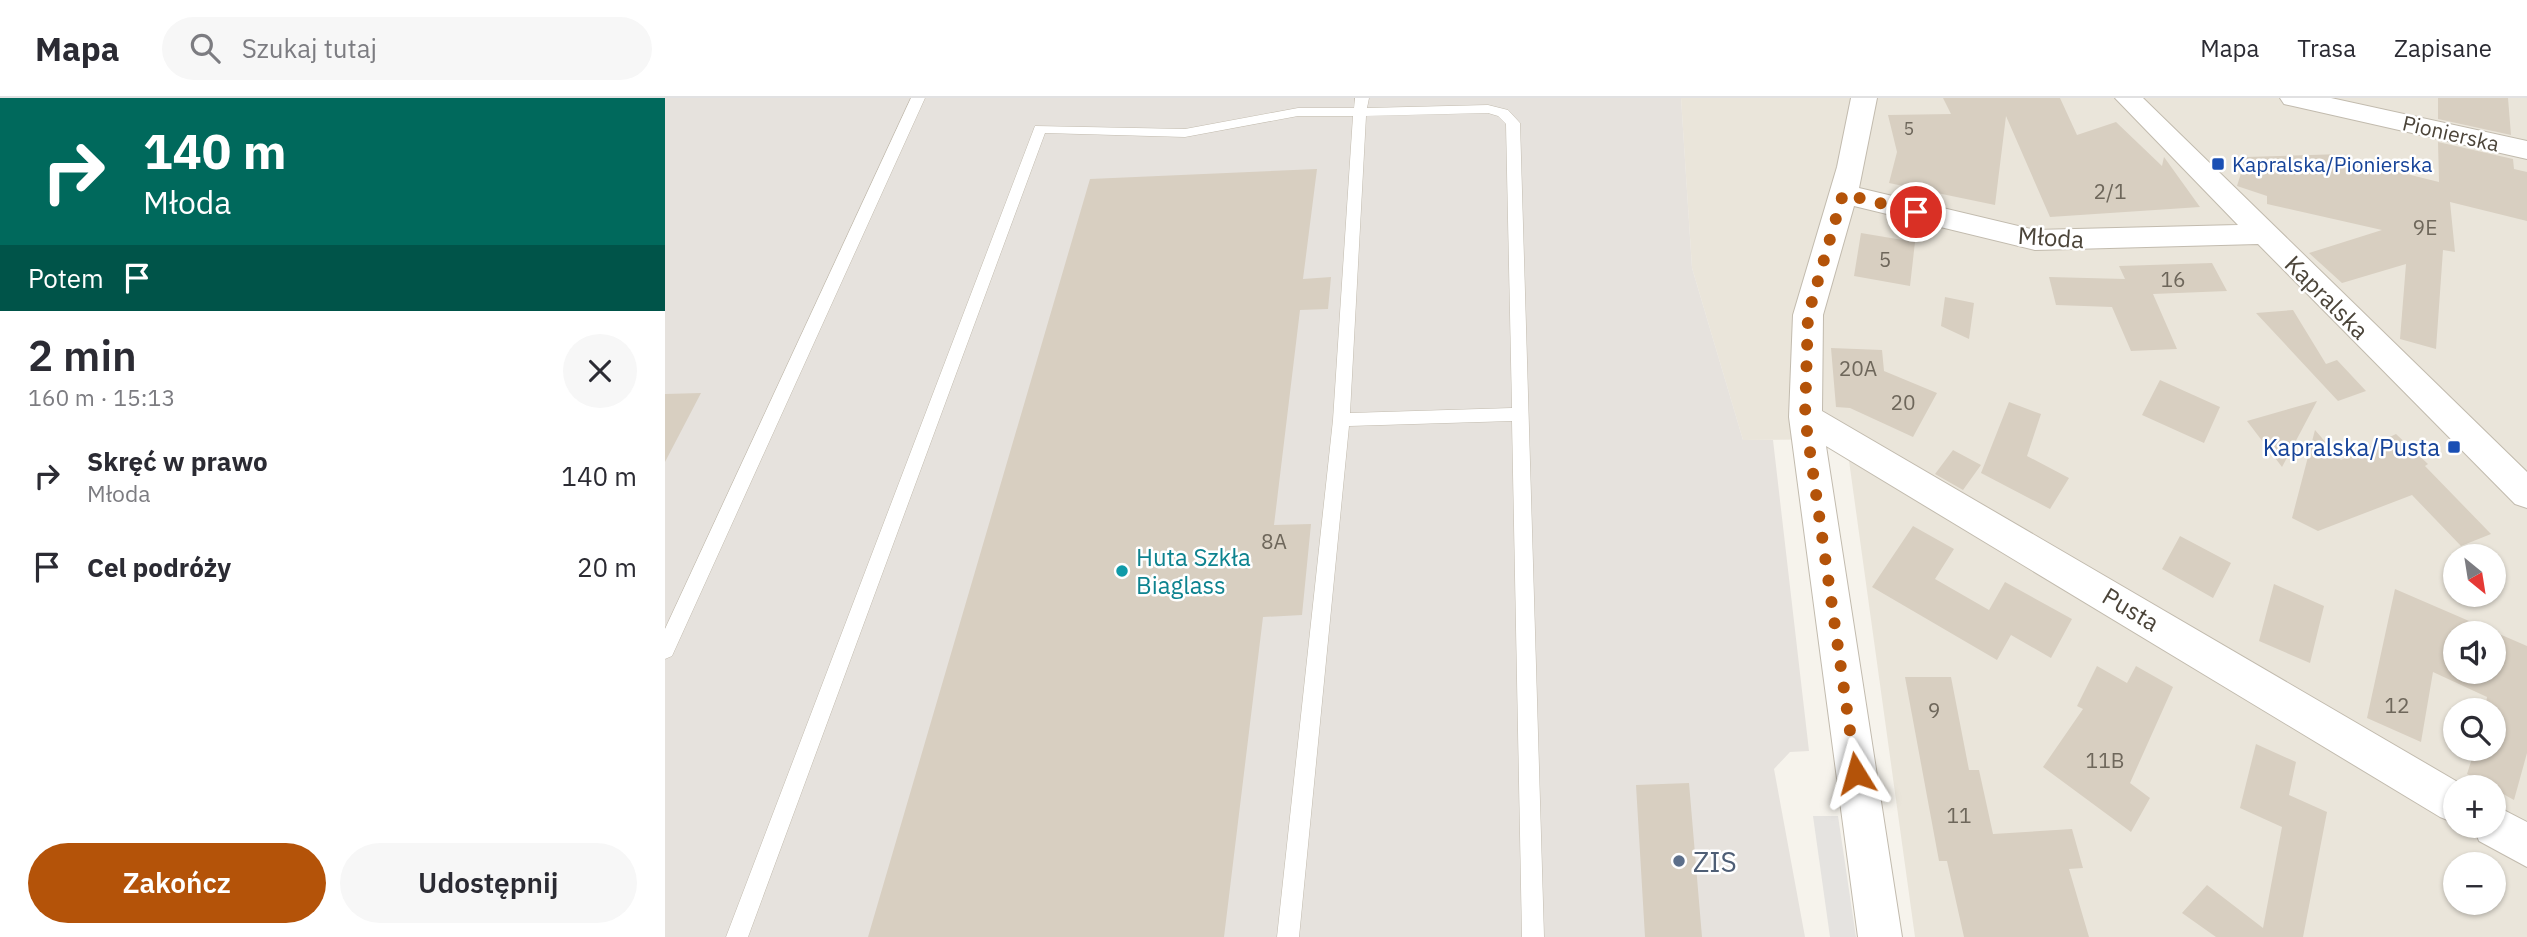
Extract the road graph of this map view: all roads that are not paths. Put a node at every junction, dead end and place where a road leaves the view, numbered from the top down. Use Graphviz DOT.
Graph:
graph roads {
  1 [pos="918,98"];
  2 [pos="1864,98"];
  3 [pos="2128,98"];
  4 [pos="2293,98"];
  5 [pos="1361,105"];
  6 [pos="2527,150"];
  7 [pos="1843,194"];
  8 [pos="2263,234"];
  9 [pos="1520,414"];
  10 [pos="1805,417"];
  11 [pos="1341,420"];
  12 [pos="2527,494"];
  13 [pos="665,650"];
  14 [pos="2443,796"];
  15 [pos="2506,833"];
  16 [pos="2527,846"];
  17 [pos="737,937"];
  18 [pos="1288,937"];
  19 [pos="1533,937"];
  20 [pos="1879,937"];
  1 -- 13 [label="lane"];
  2 -- 7 [label="street"];
  3 -- 8 [label="street, Kapralska"];
  4 -- 6 [label="street, Pionierska"];
  5 -- 9 [label="lane"];
  5 -- 11 [label="lane"];
  5 -- 17 [label="lane"];
  7 -- 8 [label="street, Młoda"];
  7 -- 10 [label="street"];
  8 -- 12 [label="street, Kapralska"];
  9 -- 11 [label="lane"];
  9 -- 19 [label="lane"];
  10 -- 14 [label="street, Pusta"];
  10 -- 20 [label="street"];
  11 -- 18 [label="lane"];
  15 -- 16 [label="street"];
}
